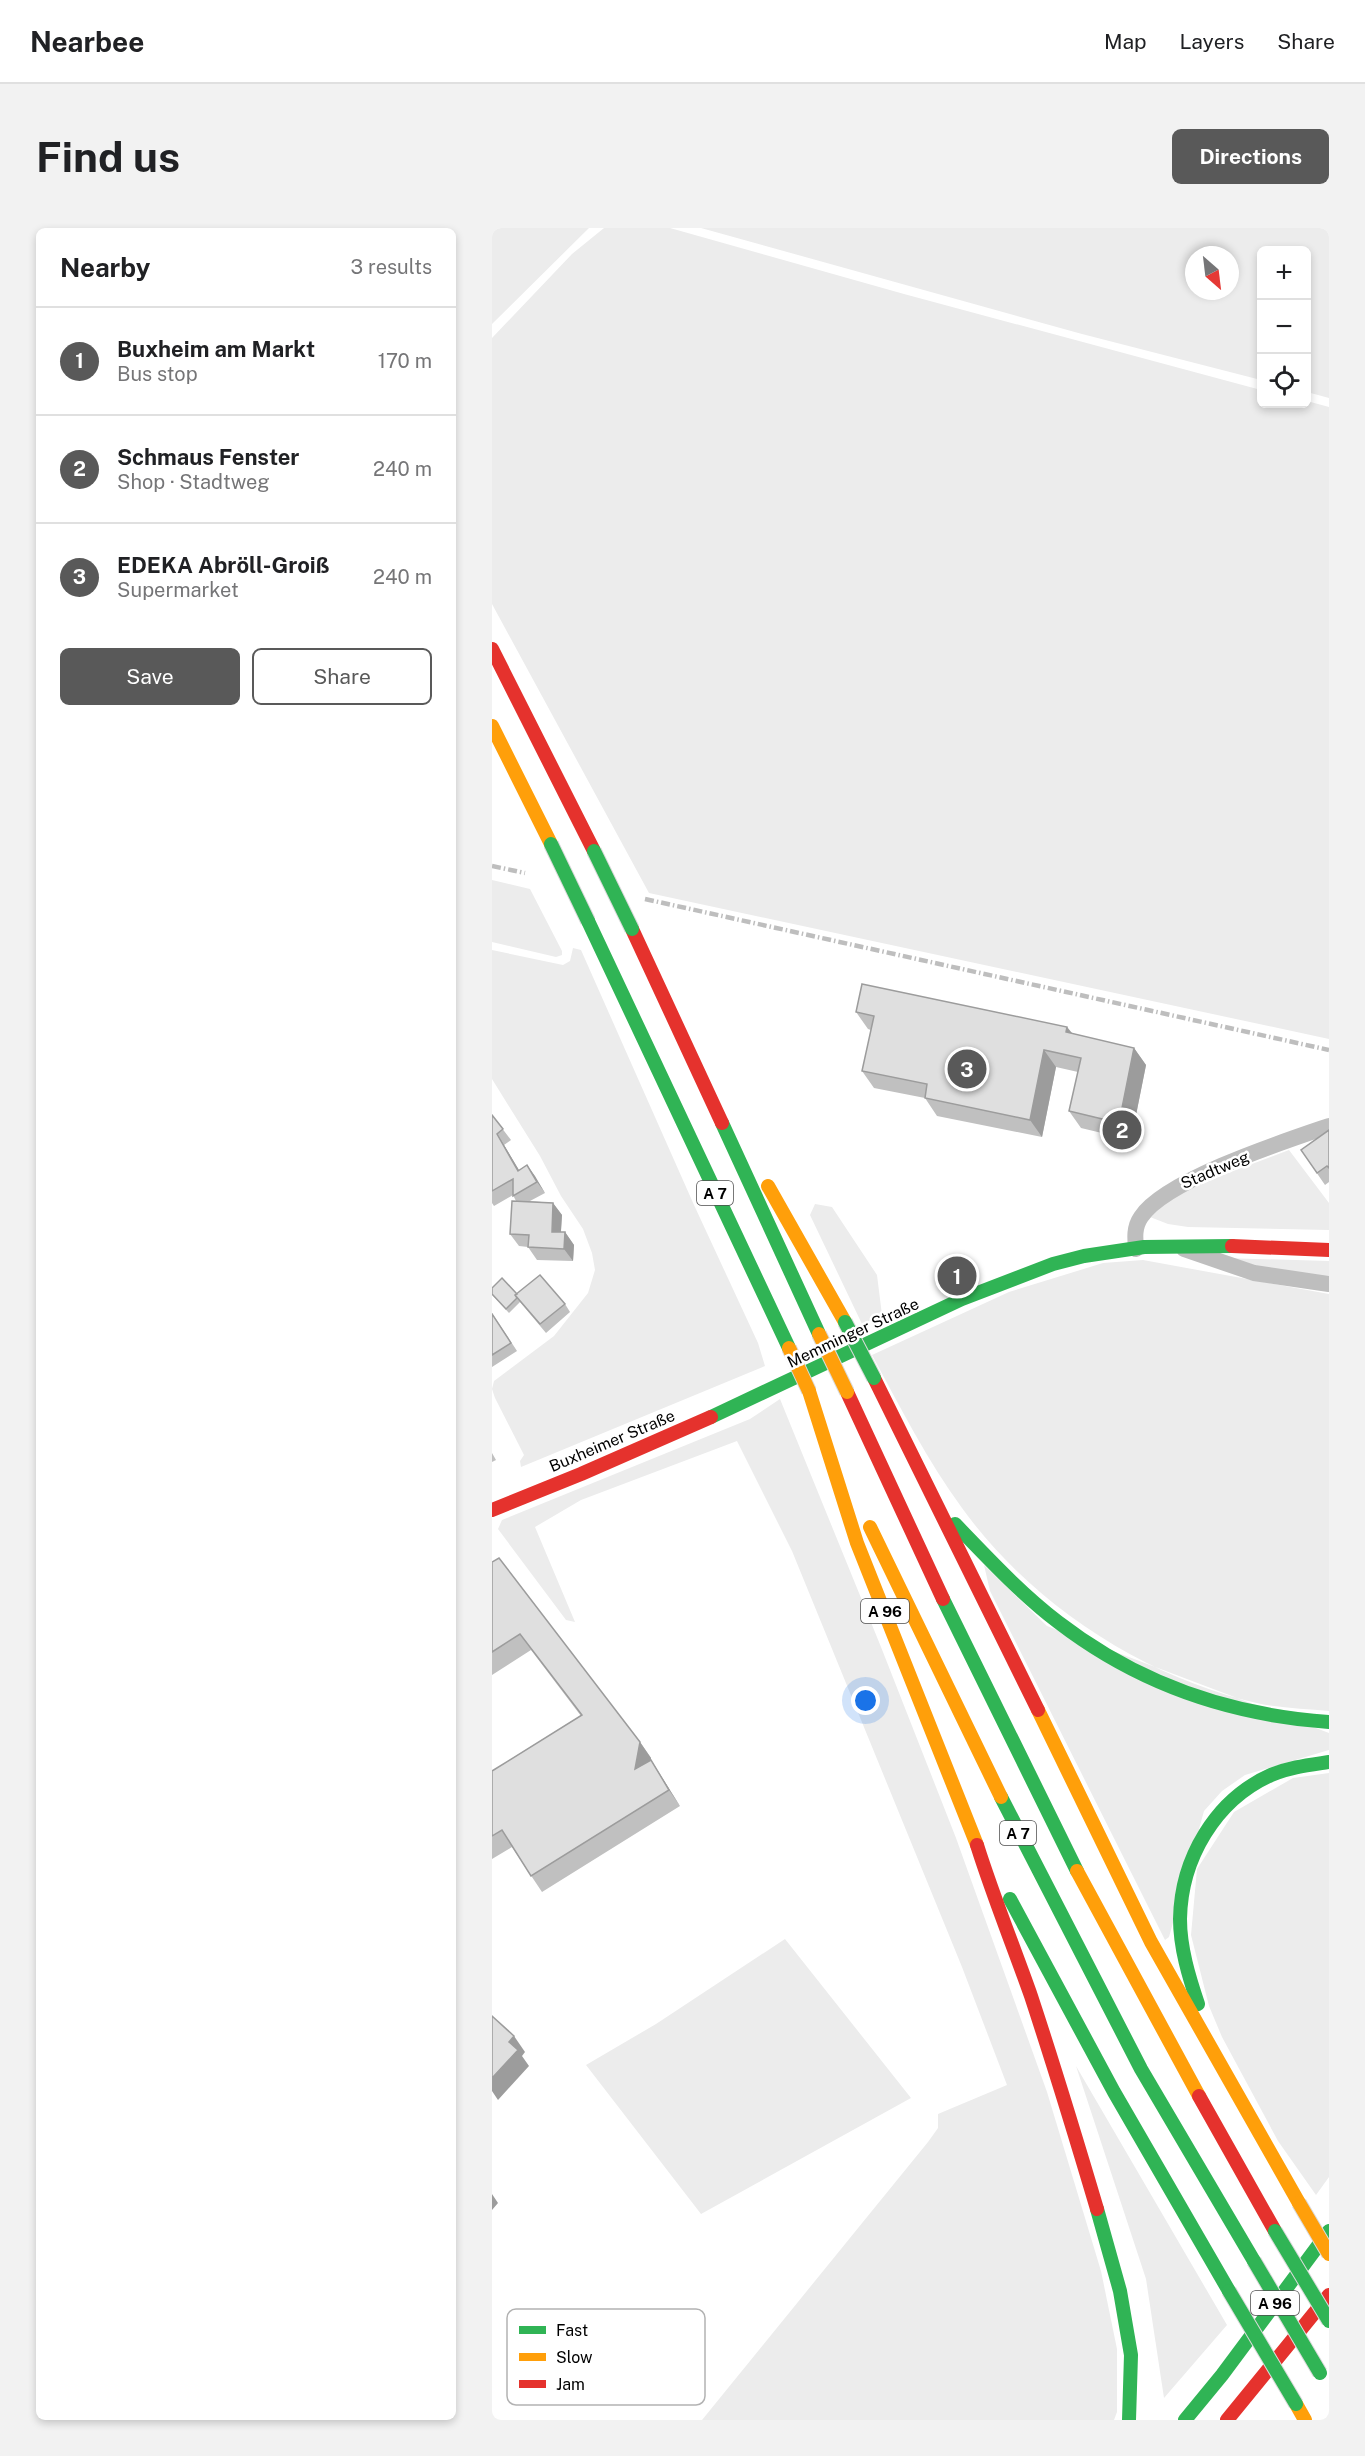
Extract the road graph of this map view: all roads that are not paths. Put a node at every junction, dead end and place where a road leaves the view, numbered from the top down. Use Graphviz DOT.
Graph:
graph roads {
  1 [pos="492,649"];
  2 [pos="492,726"];
  3 [pos="704,1080"];
  4 [pos="1329,1126"];
  5 [pos="1177,1246"];
  6 [pos="1136,1249"];
  7 [pos="1329,1250"];
  8 [pos="1329,1284"];
  9 [pos="808,1391"];
  10 [pos="744,1402"];
  11 [pos="857,1497"];
  12 [pos="492,1510"];
  13 [pos="940,1510"];
  14 [pos="867,1519"];
  15 [pos="1329,1722"];
  16 [pos="1329,1762"];
  17 [pos="972,1828"];
  18 [pos="1234,2093"];
  19 [pos="1329,2231"];
  20 [pos="1329,2254"];
  21 [pos="1329,2295"];
  22 [pos="1329,2321"];
  23 [pos="1329,2387"];
  24 [pos="1129,2420"];
  25 [pos="1185,2420"];
  26 [pos="1227,2420"];
  27 [pos="1305,2420"];
  1 -- 3 [label="main road, A 7, bridge"];
  2 -- 9 [label="main road, A 7, bridge"];
  3 -- 13 [label="main road, A 7, bridge"];
  3 -- 22 [label="main road, A 7, bridge"];
  4 -- 6 [label="street, Stadtweg"];
  5 -- 6 [label="main road, Memminger Straße"];
  5 -- 7 [label="main road, Memminger Straße"];
  5 -- 8 [label="street"];
  6 -- 10 [label="main road, Memminger Straße"];
  9 -- 11 [label="main road, A 7"];
  9 -- 17 [label="main road, A 96"];
  10 -- 12 [label="main road, Buxheimer Straße"];
  13 -- 15 [label="main road, A 7"];
  13 -- 18 [label="main road, A 7"];
  14 -- 23 [label="main road, A 7, bridge"];
  16 -- 18 [label="main road"];
  17 -- 24 [label="main road"];
  17 -- 27 [label="main road, A 96, bridge"];
  18 -- 20 [label="main road, bridge"];
  19 -- 25 [label="main road, A 96"];
  21 -- 26 [label="main road, A 96"];
}
